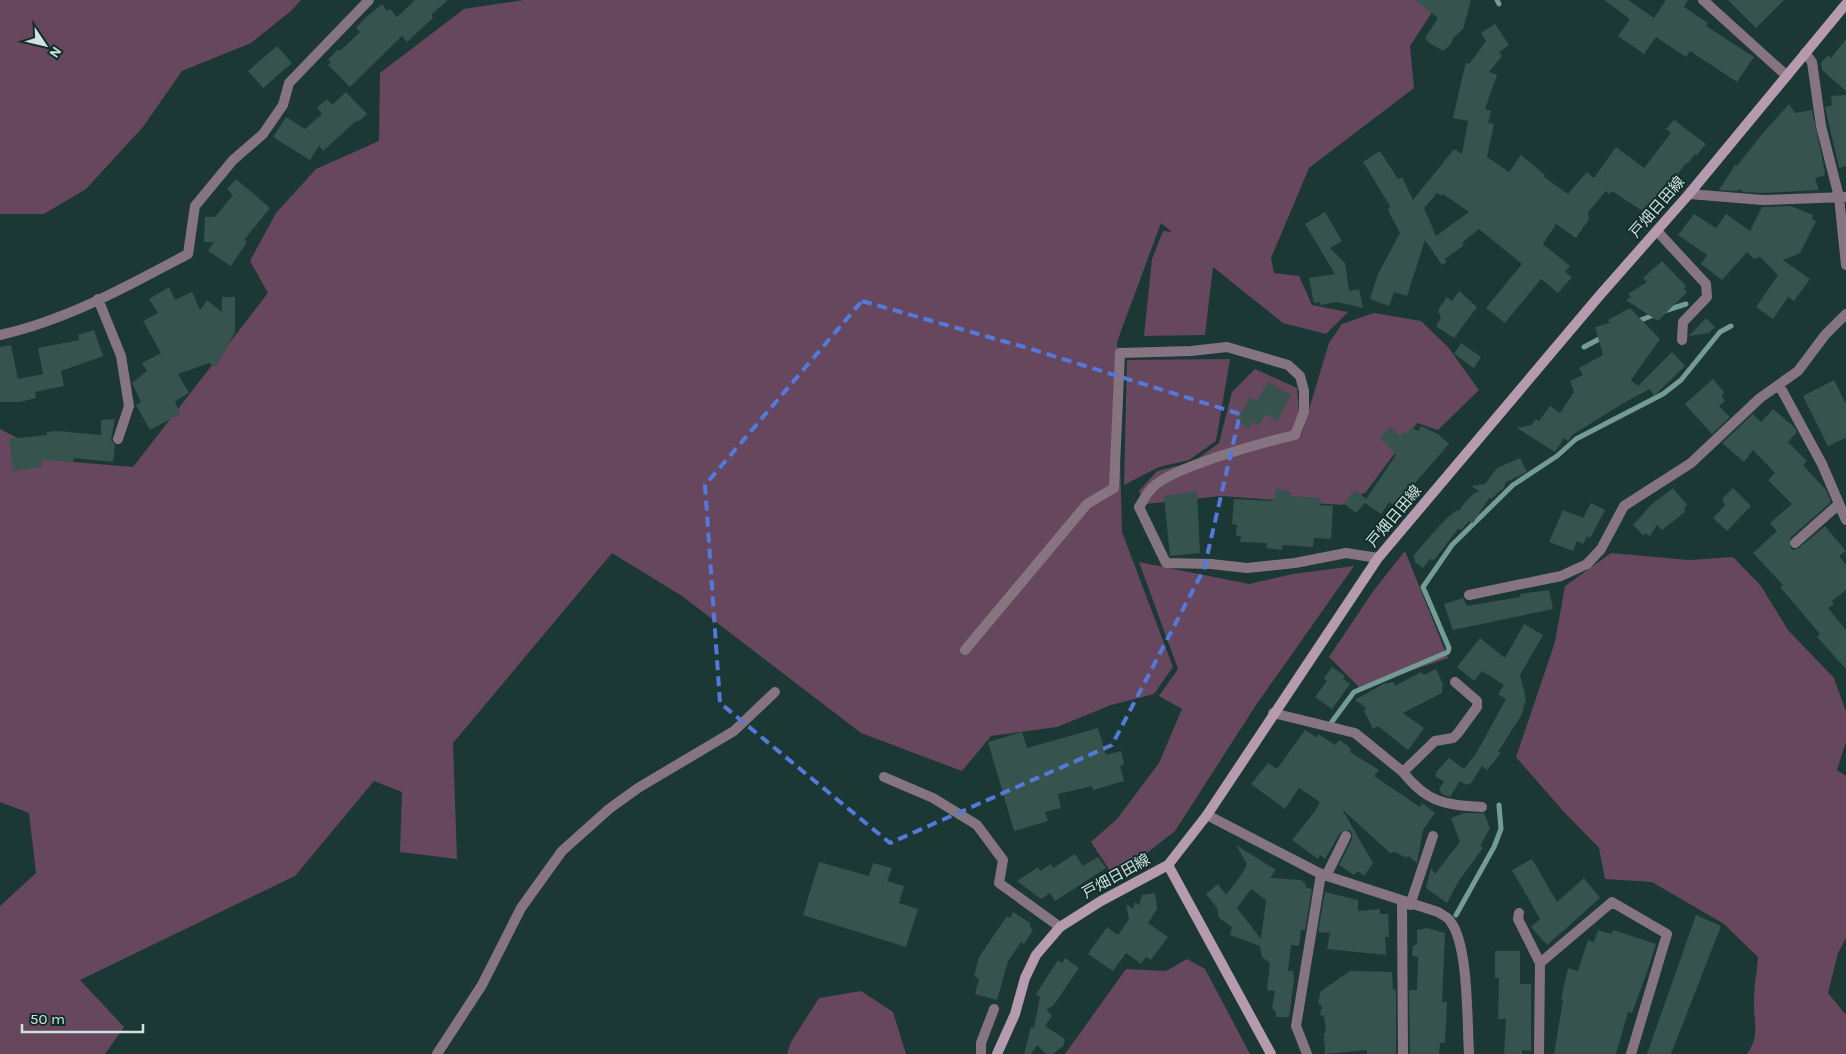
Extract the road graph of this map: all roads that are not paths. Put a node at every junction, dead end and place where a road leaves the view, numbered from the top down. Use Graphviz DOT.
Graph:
graph roads {
  1 [pos="369,0"];
  2 [pos="1702,0"];
  3 [pos="1846,4"];
  4 [pos="1805,53"];
  5 [pos="1787,76"];
  6 [pos="1688,194"];
  7 [pos="1842,197"];
  8 [pos="1656,231"];
  9 [pos="1846,265"];
  10 [pos="98,299"];
  11 [pos="1846,314"];
  12 [pos="0,335"];
  13 [pos="1682,340"];
  14 [pos="1778,385"];
  15 [pos="118,439"];
  16 [pos="1839,504"];
  17 [pos="1846,520"];
  18 [pos="1795,543"];
  19 [pos="1378,558"];
  20 [pos="1468,594"];
  21 [pos="965,650"];
  22 [pos="1455,682"];
  23 [pos="775,692"];
  24 [pos="1273,713"];
  25 [pos="1403,772"];
  26 [pos="884,777"];
  27 [pos="1482,808"];
  28 [pos="1206,815"];
  29 [pos="1346,836"];
  30 [pos="1433,836"];
  31 [pos="1168,865"];
  32 [pos="1323,875"];
  33 [pos="1406,903"];
  34 [pos="1519,913"];
  35 [pos="1060,927"];
  36 [pos="1540,963"];
  37 [pos="994,1009"];
  38 [pos="437,1054"];
  39 [pos="981,1054"];
  40 [pos="997,1054"];
  41 [pos="1271,1054"];
  42 [pos="1307,1054"];
  43 [pos="1403,1054"];
  44 [pos="1469,1054"];
  45 [pos="1539,1054"];
  46 [pos="1631,1054"];
  1 -- 10 [label="street"];
  2 -- 5 [label="street"];
  3 -- 4 [label="main road, 戸畑日田線"];
  4 -- 5 [label="main road, 戸畑日田線"];
  4 -- 7 [label="street"];
  5 -- 6 [label="main road, 戸畑日田線"];
  6 -- 7 [label="street"];
  6 -- 8 [label="main road, 戸畑日田線"];
  7 -- 9 [label="street"];
  8 -- 13 [label="street"];
  8 -- 19 [label="main road, 戸畑日田線"];
  10 -- 12 [label="street"];
  10 -- 15 [label="street"];
  11 -- 14 [label="street"];
  14 -- 16 [label="street"];
  14 -- 20 [label="street"];
  16 -- 17 [label="street"];
  16 -- 18 [label="street"];
  19 -- 21 [label="street"];
  19 -- 24 [label="main road, 戸畑日田線"];
  22 -- 25 [label="street"];
  23 -- 38 [label="street"];
  24 -- 25 [label="street"];
  24 -- 28 [label="main road, 戸畑日田線"];
  25 -- 27 [label="street"];
  26 -- 35 [label="street"];
  28 -- 31 [label="main road, 戸畑日田線"];
  28 -- 32 [label="street"];
  29 -- 32 [label="street"];
  30 -- 33 [label="street"];
  31 -- 35 [label="main road, 戸畑日田線"];
  31 -- 41 [label="main road"];
  32 -- 33 [label="street"];
  32 -- 42 [label="street"];
  33 -- 43 [label="street"];
  33 -- 44 [label="street"];
  34 -- 36 [label="street"];
  35 -- 40 [label="main road, 戸畑日田線"];
  36 -- 45 [label="street"];
  36 -- 46 [label="street"];
  37 -- 39 [label="street"];
}
